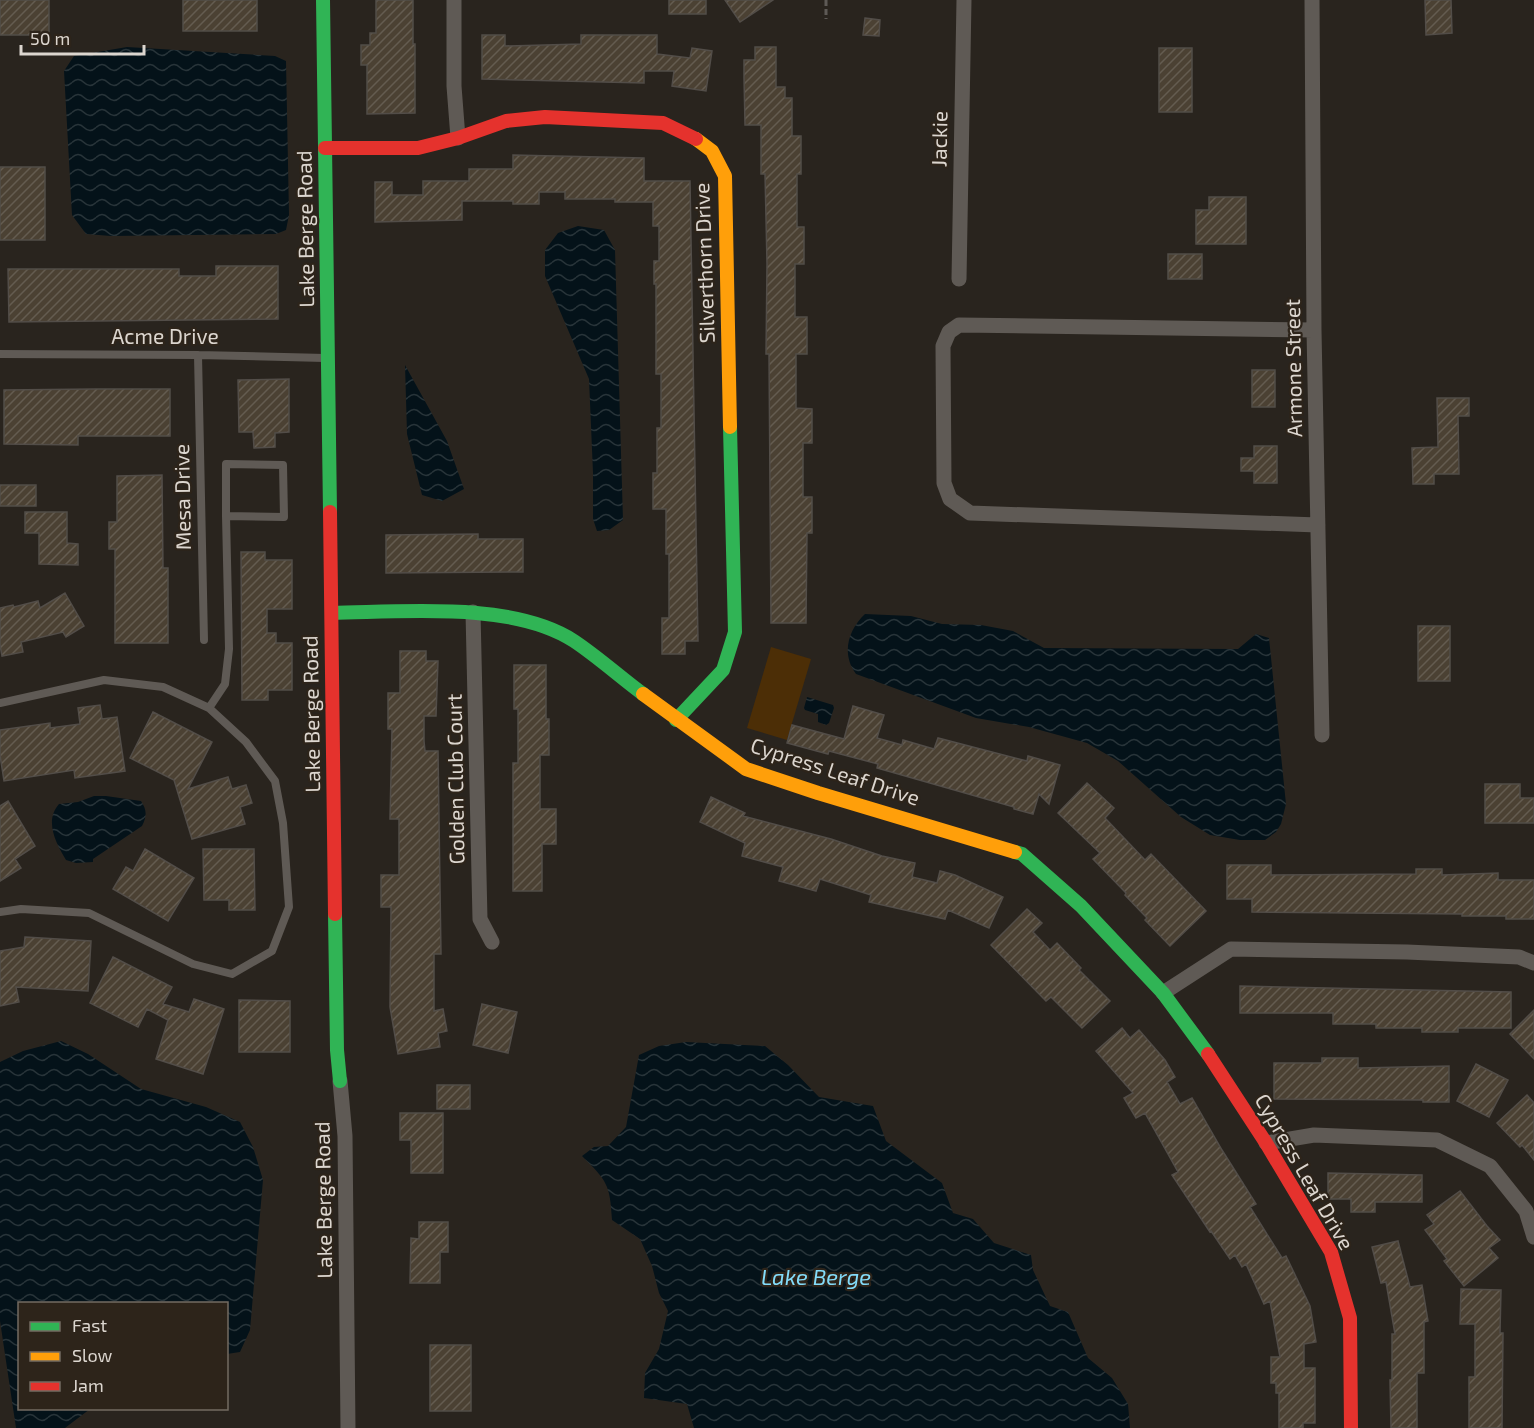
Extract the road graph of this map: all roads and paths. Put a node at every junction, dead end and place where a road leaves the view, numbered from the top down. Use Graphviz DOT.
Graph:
graph roads {
  1 [pos="323,0"];
  2 [pos="454,0"];
  3 [pos="826,0"];
  4 [pos="964,0"];
  5 [pos="1312,0"];
  6 [pos="826,19"];
  7 [pos="458,138"];
  8 [pos="325,148"];
  9 [pos="959,279"];
  10 [pos="1314,330"];
  11 [pos="0,354"];
  12 [pos="198,355"];
  13 [pos="329,358"];
  14 [pos="226,516"];
  15 [pos="1318,525"];
  16 [pos="473,612"];
  17 [pos="332,613"];
  18 [pos="204,640"];
  19 [pos="0,703"];
  20 [pos="209,708"];
  21 [pos="676,720"];
  22 [pos="1323,735"];
  23 [pos="0,912"];
  24 [pos="492,942"];
  25 [pos="1534,963"];
  26 [pos="1163,993"];
  27 [pos="340,1080"];
  28 [pos="1266,1143"];
  29 [pos="1534,1237"];
  30 [pos="348,1428"];
  31 [pos="1351,1428"];
  1 -- 8 [label="street, Lake Berge Road"];
  2 -- 7 [label="street"];
  3 -- 6 [label="path"];
  4 -- 9 [label="street, Jackie"];
  5 -- 10 [label="street, Armone Street"];
  7 -- 8 [label="street, Silverthorn Drive"];
  7 -- 21 [label="street, Silverthorn Drive"];
  8 -- 13 [label="street, Lake Berge Road"];
  10 -- 15 [label="street, Armone Street"];
  10 -- 15 [label="street"];
  11 -- 12 [label="lane, Acme Drive"];
  12 -- 13 [label="lane, Acme Drive"];
  12 -- 18 [label="lane, Mesa Drive"];
  13 -- 17 [label="street, Lake Berge Road"];
  14 -- 14 [label="lane"];
  14 -- 20 [label="lane"];
  15 -- 22 [label="street, Armone Street"];
  16 -- 17 [label="street, Cypress Leaf Drive"];
  16 -- 21 [label="street, Cypress Leaf Drive"];
  16 -- 24 [label="street, Golden Club Court"];
  17 -- 27 [label="street, Lake Berge Road"];
  19 -- 20 [label="lane"];
  20 -- 23 [label="lane"];
  21 -- 26 [label="street, Cypress Leaf Drive"];
  25 -- 26 [label="street"];
  26 -- 28 [label="street, Cypress Leaf Drive"];
  27 -- 30 [label="street, Lake Berge Road"];
  28 -- 29 [label="street"];
  28 -- 31 [label="street, Cypress Leaf Drive"];
}
